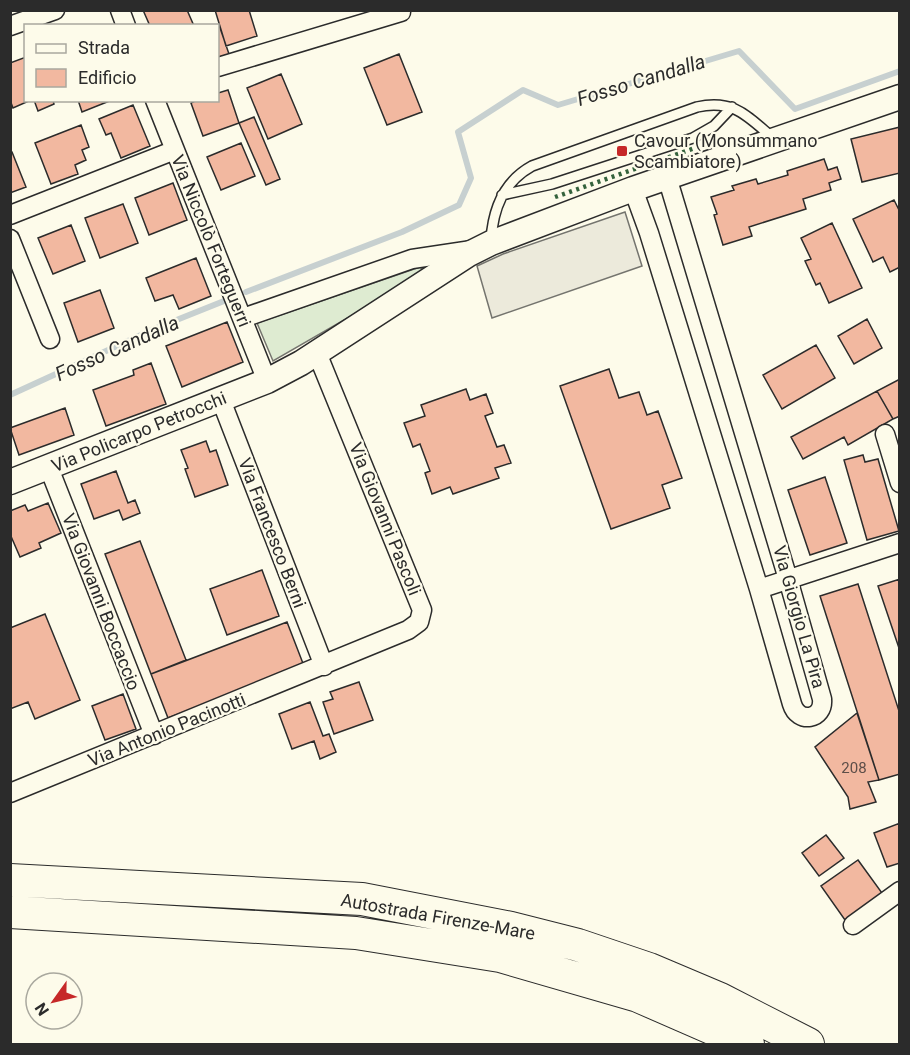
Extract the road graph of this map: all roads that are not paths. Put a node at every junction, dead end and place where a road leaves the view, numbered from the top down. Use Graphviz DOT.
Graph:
graph roads {
  1 [pos="55,10"];
  2 [pos="400,10"];
  3 [pos="10,26"];
  4 [pos="219,67"];
  5 [pos="900,97"];
  6 [pos="156,102"];
  7 [pos="732,107"];
  8 [pos="775,140"];
  9 [pos="175,150"];
  10 [pos="667,177"];
  11 [pos="633,189"];
  12 [pos="502,195"];
  13 [pos="10,215"];
  14 [pos="10,239"];
  15 [pos="485,246"];
  16 [pos="243,318"];
  17 [pos="50,339"];
  18 [pos="317,353"];
  19 [pos="267,381"];
  20 [pos="221,400"];
  21 [pos="885,434"];
  22 [pos="49,468"];
  23 [pos="10,482"];
  24 [pos="900,483"];
  25 [pos="900,543"];
  26 [pos="788,579"];
  27 [pos="759,589"];
  28 [pos="324,666"];
  29 [pos="154,735"];
  30 [pos="10,793"];
  31 [pos="10,880"];
  32 [pos="900,891"];
  33 [pos="10,912"];
  34 [pos="853,926"];
  35 [pos="748,1044"];
  36 [pos="808,1044"];
  1 -- 3 [label="street"];
  2 -- 4 [label="street"];
  5 -- 8 [label="main road, Via Policarpo Petrocchi"];
  6 -- 9 [label="street, Via Niccolò Forteguerri"];
  7 -- 8 [label="lane"];
  7 -- 12 [label="lane"];
  7 -- 12 [label="lane"];
  8 -- 10 [label="main road, Via Policarpo Petrocchi"];
  9 -- 13 [label="street"];
  9 -- 16 [label="street, Via Niccolò Forteguerri"];
  10 -- 11 [label="main road, Via Policarpo Petrocchi"];
  10 -- 26 [label="street, Via Giorgio La Pira"];
  11 -- 15 [label="main road, Via Policarpo Petrocchi"];
  11 -- 27 [label="street, Via Giorgio La Pira"];
  12 -- 15 [label="lane"];
  14 -- 17 [label="street"];
  15 -- 16 [label="street"];
  15 -- 18 [label="main road, Via Policarpo Petrocchi"];
  16 -- 19 [label="street, Via Niccolò Forteguerri"];
  18 -- 19 [label="main road, Via Policarpo Petrocchi"];
  18 -- 28 [label="street, Via Giovanni Pascoli"];
  19 -- 20 [label="main road, Via Policarpo Petrocchi"];
  20 -- 22 [label="main road, Via Policarpo Petrocchi"];
  20 -- 28 [label="street, Via Francesco Berni"];
  21 -- 24 [label="street"];
  22 -- 23 [label="main road, Via Policarpo Petrocchi"];
  22 -- 29 [label="street, Via Giovanni Boccaccio"];
  25 -- 26 [label="street"];
  26 -- 27 [label="street"];
  26 -- 27 [label="street, Via Giorgio La Pira"];
  28 -- 29 [label="street, Via Antonio Pacinotti"];
  29 -- 30 [label="street, Via Antonio Pacinotti"];
  31 -- 36 [label="highway, Autostrada Firenze-Mare"];
  32 -- 34 [label="street"];
  33 -- 35 [label="highway, Autostrada Firenze-Mare"];
}
